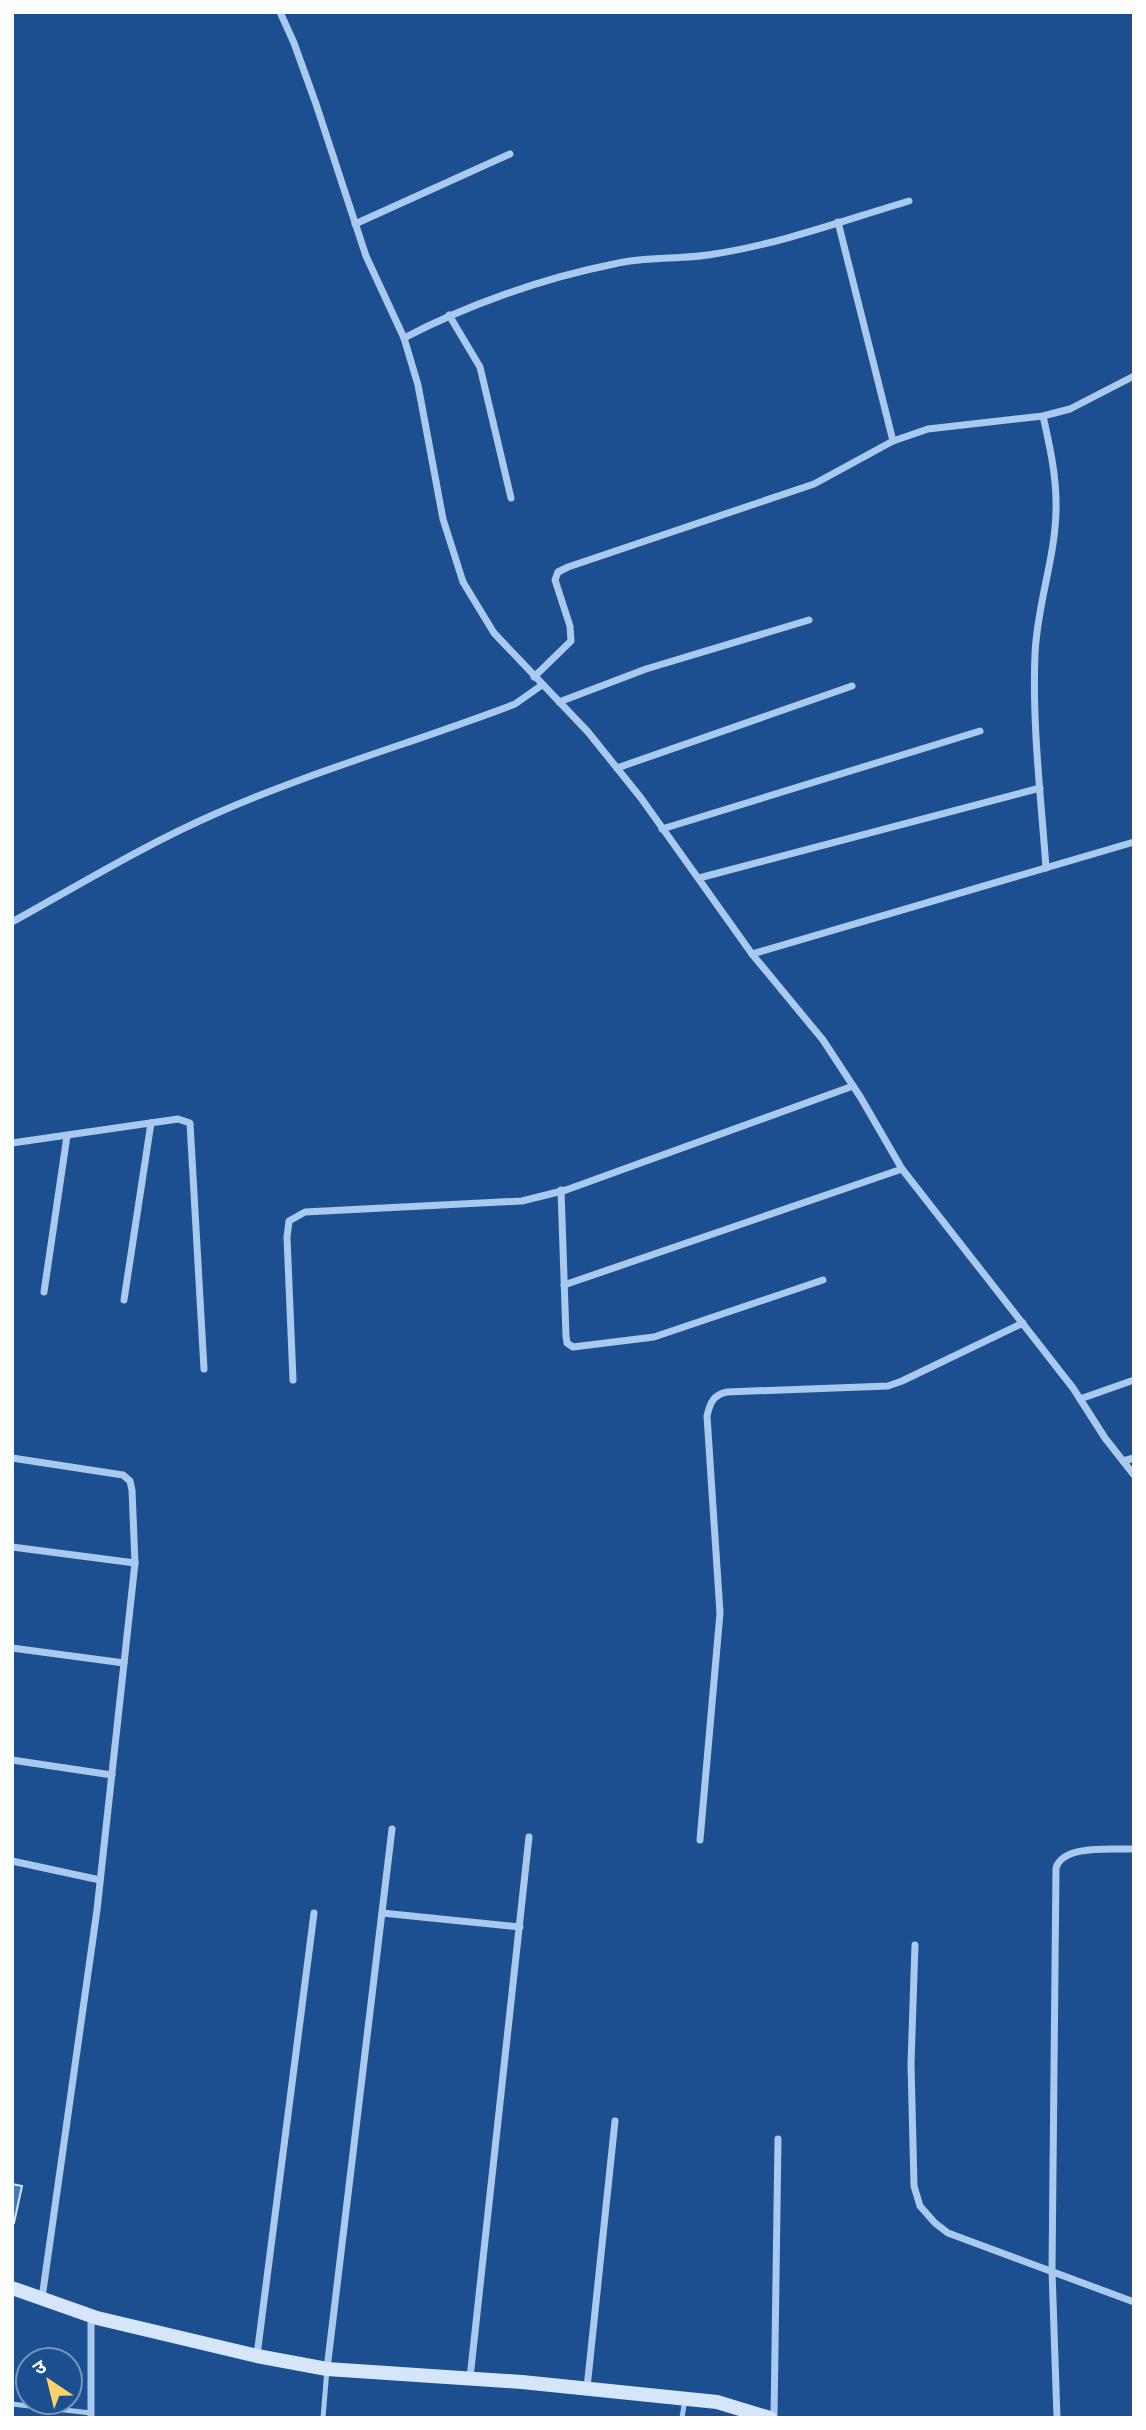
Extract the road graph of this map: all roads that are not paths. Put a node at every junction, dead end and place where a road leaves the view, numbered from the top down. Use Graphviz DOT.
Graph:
graph roads {
  1 [pos="280,12"];
  2 [pos="510,154"];
  3 [pos="909,201"];
  4 [pos="838,222"];
  5 [pos="355,224"];
  6 [pos="449,314"];
  7 [pos="404,338"];
  8 [pos="1134,376"];
  9 [pos="1043,416"];
  10 [pos="893,441"];
  11 [pos="511,498"];
  12 [pos="809,620"];
  13 [pos="534,677"];
  14 [pos="542,685"];
  15 [pos="852,687"];
  16 [pos="559,702"];
  17 [pos="980,731"];
  18 [pos="617,768"];
  19 [pos="1040,788"];
  20 [pos="662,829"];
  21 [pos="1134,842"];
  22 [pos="1046,867"];
  23 [pos="699,878"];
  24 [pos="12,922"];
  25 [pos="752,954"];
  26 [pos="853,1086"];
  27 [pos="151,1123"];
  28 [pos="67,1136"];
  29 [pos="12,1143"];
  30 [pos="902,1169"];
  31 [pos="561,1191"];
  32 [pos="823,1280"];
  33 [pos="564,1285"];
  34 [pos="44,1292"];
  35 [pos="124,1300"];
  36 [pos="1023,1324"];
  37 [pos="204,1369"];
  38 [pos="293,1380"];
  39 [pos="1134,1380"];
  40 [pos="1080,1399"];
  41 [pos="12,1458"];
  42 [pos="1134,1458"];
  43 [pos="1123,1461"];
  44 [pos="1134,1475"];
  45 [pos="12,1547"];
  46 [pos="135,1563"];
  47 [pos="12,1648"];
  48 [pos="124,1663"];
  49 [pos="12,1760"];
  50 [pos="112,1774"];
  51 [pos="393,1829"];
  52 [pos="529,1837"];
  53 [pos="699,1840"];
  54 [pos="1134,1849"];
  55 [pos="12,1861"];
  56 [pos="100,1880"];
  57 [pos="314,1913"];
  58 [pos="382,1913"];
  59 [pos="520,1927"];
  60 [pos="915,1945"];
  61 [pos="615,2121"];
  62 [pos="778,2140"];
  63 [pos="1052,2271"];
  64 [pos="12,2288"];
  65 [pos="42,2299"];
  66 [pos="1134,2302"];
  67 [pos="90,2316"];
  68 [pos="257,2356"];
  69 [pos="327,2369"];
  70 [pos="470,2379"];
  71 [pos="587,2388"];
  72 [pos="685,2399"];
  73 [pos="12,2404"];
  74 [pos="91,2416"];
  75 [pos="323,2418"];
  76 [pos="682,2418"];
  77 [pos="772,2418"];
  78 [pos="1057,2418"];
  1 -- 5 [label="street"];
  2 -- 5 [label="street"];
  3 -- 4 [label="street"];
  4 -- 6 [label="street"];
  4 -- 10 [label="street"];
  5 -- 7 [label="street"];
  6 -- 7 [label="street"];
  6 -- 11 [label="street"];
  7 -- 13 [label="street"];
  8 -- 9 [label="street"];
  9 -- 10 [label="street"];
  9 -- 19 [label="street"];
  10 -- 13 [label="street"];
  12 -- 16 [label="street"];
  13 -- 14 [label="street"];
  14 -- 16 [label="street"];
  14 -- 24 [label="street"];
  15 -- 18 [label="street"];
  16 -- 18 [label="street"];
  17 -- 20 [label="street"];
  18 -- 20 [label="street"];
  19 -- 22 [label="street"];
  19 -- 23 [label="street"];
  20 -- 23 [label="street"];
  21 -- 22 [label="street"];
  22 -- 25 [label="street"];
  23 -- 25 [label="street"];
  25 -- 26 [label="street"];
  26 -- 30 [label="street"];
  26 -- 31 [label="street"];
  27 -- 28 [label="street"];
  27 -- 35 [label="street"];
  27 -- 37 [label="street"];
  28 -- 29 [label="street"];
  28 -- 34 [label="street"];
  30 -- 33 [label="street"];
  30 -- 36 [label="street"];
  31 -- 33 [label="street"];
  31 -- 38 [label="street"];
  32 -- 33 [label="street"];
  36 -- 40 [label="street"];
  36 -- 53 [label="street"];
  39 -- 40 [label="street"];
  40 -- 43 [label="street"];
  41 -- 46 [label="street"];
  42 -- 43 [label="street"];
  43 -- 44 [label="street"];
  45 -- 46 [label="street"];
  46 -- 48 [label="street"];
  47 -- 48 [label="street"];
  48 -- 50 [label="street"];
  49 -- 50 [label="street"];
  50 -- 56 [label="street"];
  51 -- 58 [label="street"];
  52 -- 59 [label="street"];
  54 -- 63 [label="street"];
  55 -- 56 [label="street"];
  56 -- 65 [label="street"];
  57 -- 68 [label="street"];
  58 -- 59 [label="street"];
  58 -- 69 [label="street"];
  59 -- 70 [label="street"];
  60 -- 63 [label="street"];
  61 -- 71 [label="street"];
  62 -- 77 [label="street"];
  63 -- 66 [label="street"];
  63 -- 78 [label="street"];
  64 -- 65 [label="street"];
  65 -- 67 [label="street"];
  67 -- 68 [label="street"];
  67 -- 74 [label="street"];
  68 -- 69 [label="street"];
  69 -- 70 [label="street"];
  69 -- 75 [label="lane"];
  70 -- 71 [label="street"];
  71 -- 72 [label="street"];
  72 -- 76 [label="lane"];
  72 -- 77 [label="street"];
  73 -- 74 [label="lane"];
}
